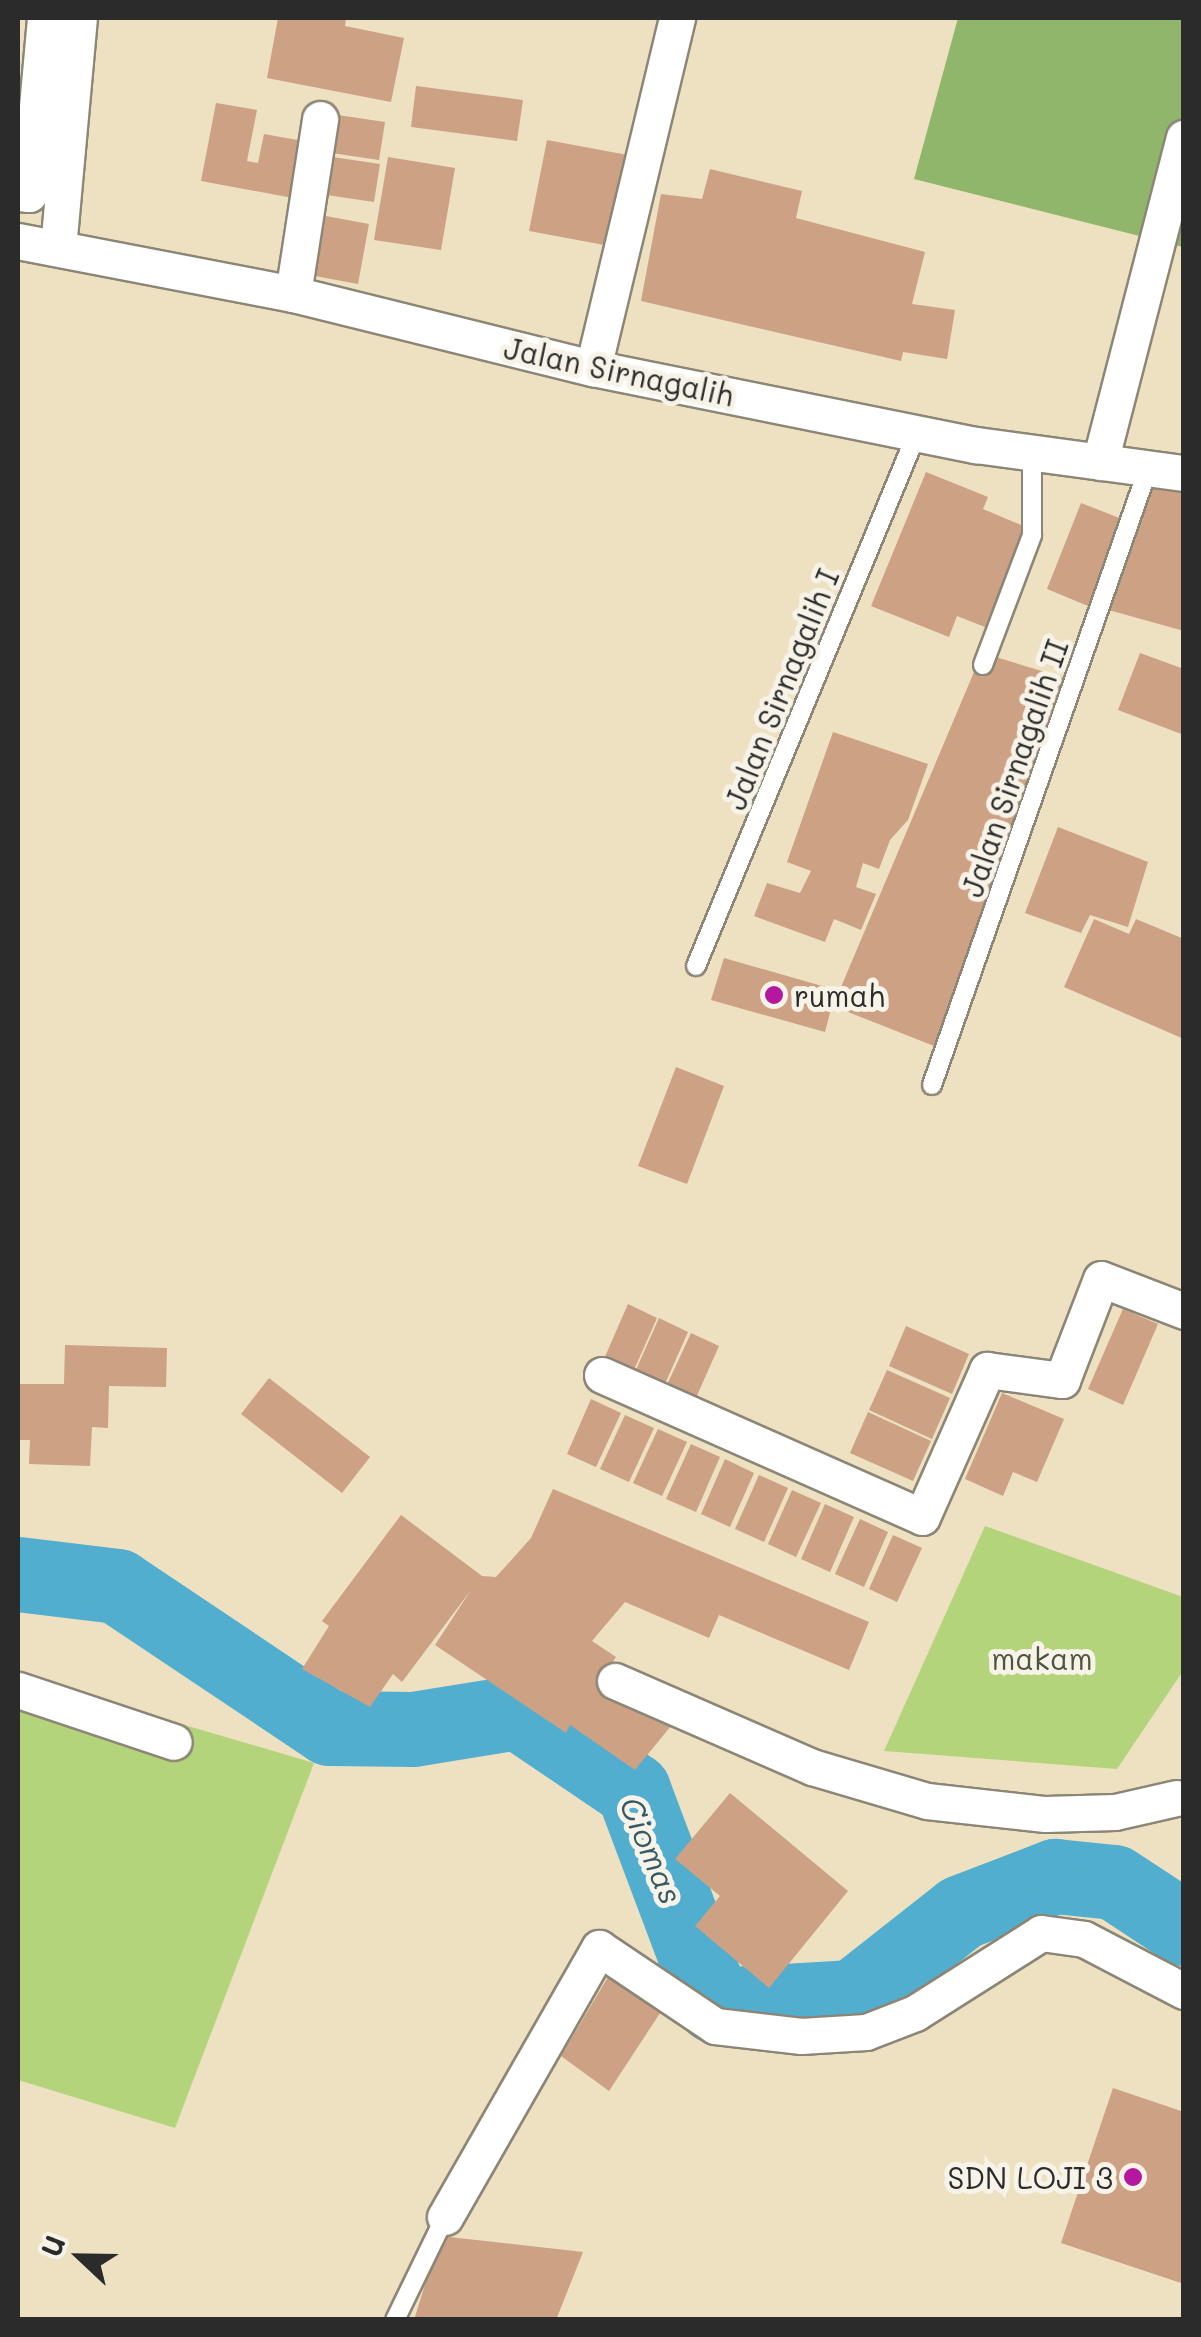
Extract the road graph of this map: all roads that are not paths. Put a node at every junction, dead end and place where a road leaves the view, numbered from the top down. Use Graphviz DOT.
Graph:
graph roads {
  1 [pos="45,18"];
  2 [pos="79,18"];
  3 [pos="677,18"];
  4 [pos="320,119"];
  5 [pos="1184,138"];
  6 [pos="18,193"];
  7 [pos="18,241"];
  8 [pos="58,248"];
  9 [pos="293,294"];
  10 [pos="593,368"];
  11 [pos="917,434"];
  12 [pos="1032,453"];
  13 [pos="1100,462"];
  14 [pos="1148,469"];
  15 [pos="1184,472"];
  16 [pos="983,665"];
  17 [pos="696,966"];
  18 [pos="932,1085"];
  19 [pos="1184,1311"];
  20 [pos="602,1375"];
  21 [pos="615,1682"];
  22 [pos="18,1690"];
  23 [pos="174,1742"];
  24 [pos="1181,1792"];
  25 [pos="1184,1992"];
  26 [pos="445,2217"];
  27 [pos="395,2320"];
  1 -- 6 [label="street"];
  2 -- 8 [label="street"];
  3 -- 10 [label="street"];
  4 -- 9 [label="street"];
  5 -- 13 [label="street"];
  7 -- 8 [label="street, Jalan Sirnagalih"];
  8 -- 9 [label="street, Jalan Sirnagalih"];
  9 -- 10 [label="street, Jalan Sirnagalih"];
  10 -- 11 [label="street, Jalan Sirnagalih"];
  11 -- 12 [label="street, Jalan Sirnagalih"];
  11 -- 17 [label="lane, Jalan Sirnagalih I"];
  12 -- 13 [label="street, Jalan Sirnagalih"];
  12 -- 16 [label="lane"];
  13 -- 14 [label="street, Jalan Sirnagalih"];
  14 -- 15 [label="street, Jalan Sirnagalih"];
  14 -- 18 [label="lane, Jalan Sirnagalih II"];
  19 -- 20 [label="street"];
  21 -- 24 [label="street"];
  22 -- 23 [label="street"];
  25 -- 26 [label="street"];
  26 -- 27 [label="lane"];
}
